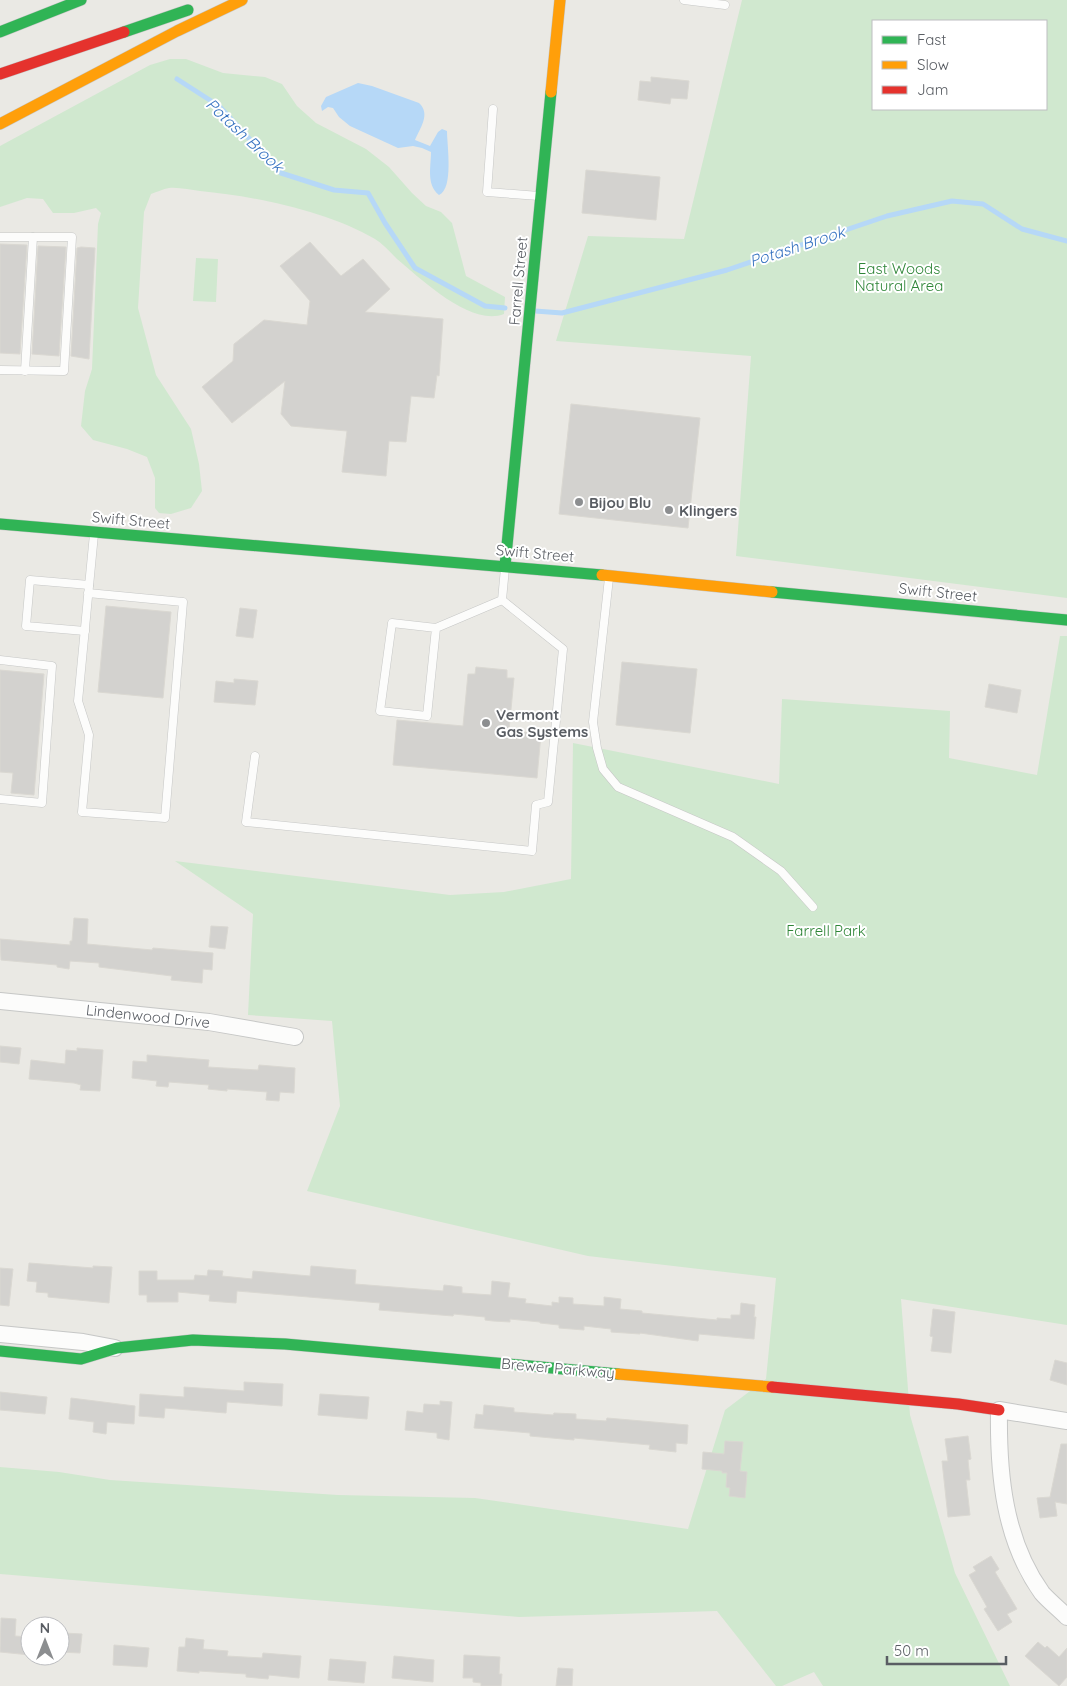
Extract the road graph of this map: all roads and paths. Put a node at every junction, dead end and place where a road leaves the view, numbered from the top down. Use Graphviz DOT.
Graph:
graph roads {
  1 [pos="81,0"];
  2 [pos="242,0"];
  3 [pos="560,0"];
  4 [pos="684,0"];
  5 [pos="725,5"];
  6 [pos="197,6"];
  7 [pos="0,32"];
  8 [pos="0,74"];
  9 [pos="493,109"];
  10 [pos="0,124"];
  11 [pos="541,196"];
  12 [pos="0,237"];
  13 [pos="33,237"];
  14 [pos="0,370"];
  15 [pos="25,371"];
  16 [pos="0,524"];
  17 [pos="94,532"];
  18 [pos="505,566"];
  19 [pos="610,576"];
  20 [pos="89,589"];
  21 [pos="502,600"];
  22 [pos="1067,620"];
  23 [pos="436,628"];
  24 [pos="85,632"];
  25 [pos="0,660"];
  26 [pos="255,756"];
  27 [pos="0,799"];
  28 [pos="813,907"];
  29 [pos="0,1001"];
  30 [pos="295,1037"];
  31 [pos="0,1334"];
  32 [pos="117,1348"];
  33 [pos="0,1351"];
  34 [pos="1000,1410"];
  35 [pos="1067,1421"];
  36 [pos="1067,1616"];
  1 -- 7 [label="main road"];
  2 -- 10 [label="main road"];
  3 -- 11 [label="main road, Farrell Street"];
  4 -- 5 [label="lane"];
  6 -- 8 [label="main road"];
  9 -- 11 [label="lane"];
  11 -- 18 [label="main road, Farrell Street"];
  12 -- 13 [label="lane"];
  13 -- 15 [label="lane"];
  13 -- 15 [label="lane"];
  14 -- 15 [label="lane"];
  16 -- 17 [label="main road, Swift Street"];
  17 -- 18 [label="main road, Swift Street"];
  17 -- 20 [label="lane"];
  18 -- 19 [label="main road, Swift Street"];
  18 -- 21 [label="lane"];
  19 -- 22 [label="main road, Swift Street"];
  19 -- 28 [label="lane"];
  20 -- 24 [label="lane"];
  20 -- 24 [label="lane"];
  20 -- 24 [label="lane"];
  21 -- 23 [label="lane"];
  21 -- 26 [label="lane"];
  23 -- 23 [label="lane"];
  25 -- 27 [label="lane"];
  29 -- 30 [label="street, Lindenwood Drive"];
  31 -- 32 [label="street, Brewer Parkway"];
  32 -- 33 [label="main road, Brewer Parkway"];
  32 -- 34 [label="main road, Brewer Parkway"];
  34 -- 35 [label="street, Brewer Parkway"];
  34 -- 36 [label="street"];
}
